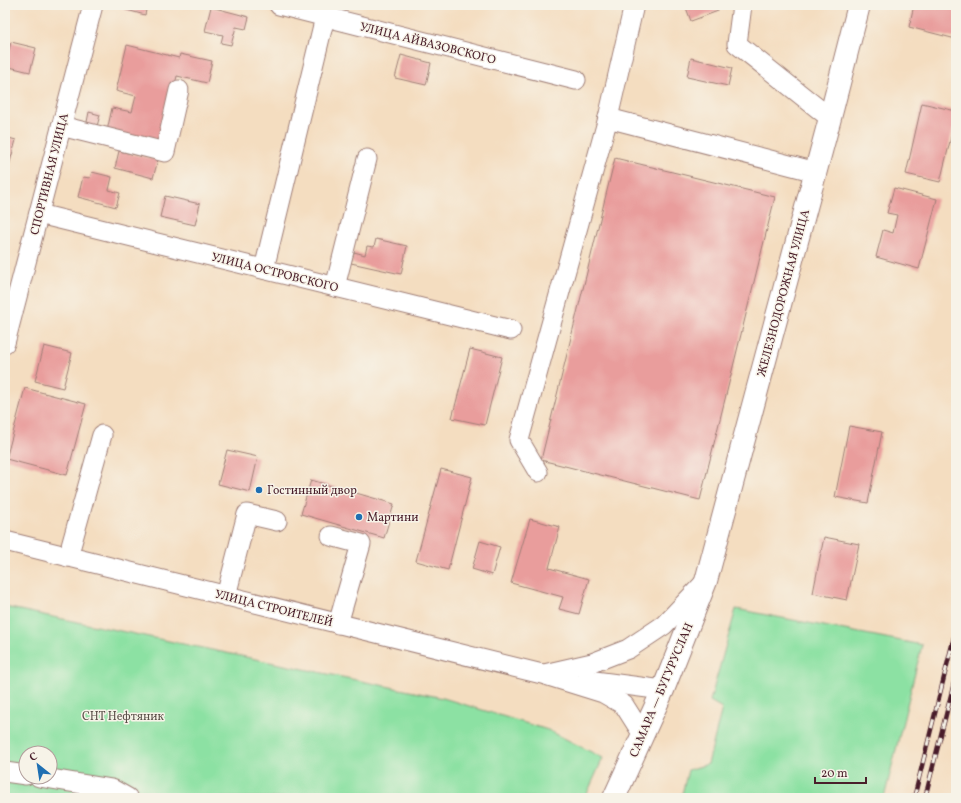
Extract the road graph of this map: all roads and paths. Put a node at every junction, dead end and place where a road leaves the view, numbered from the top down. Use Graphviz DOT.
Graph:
graph roads {
  1 [pos="92,5"];
  2 [pos="279,5"];
  3 [pos="634,5"];
  4 [pos="742,5"];
  5 [pos="859,5"];
  6 [pos="325,16"];
  7 [pos="576,80"];
  8 [pos="179,90"];
  9 [pos="608,118"];
  10 [pos="830,118"];
  11 [pos="61,126"];
  12 [pos="367,158"];
  13 [pos="816,172"];
  14 [pos="39,214"];
  15 [pos="264,269"];
  16 [pos="334,287"];
  17 [pos="511,330"];
  18 [pos="5,343"];
  19 [pos="102,435"];
  20 [pos="538,472"];
  21 [pos="277,521"];
  22 [pos="331,536"];
  23 [pos="5,541"];
  24 [pos="68,557"];
  25 [pos="706,581"];
  26 [pos="226,596"];
  27 [pos="338,624"];
  28 [pos="542,674"];
  29 [pos="663,690"];
  30 [pos="643,735"];
  31 [pos="5,772"];
  32 [pos="18,774"];
  33 [pos="58,780"];
  34 [pos="128,798"];
  35 [pos="614,798"];
  1 -- 11 [label="street, СПОРТИВНАЯ УЛИЦА"];
  2 -- 6 [label="street, УЛИЦА АЙВАЗОВСКОГО"];
  3 -- 9 [label="street"];
  4 -- 10 [label="street"];
  5 -- 10 [label="main road, ЖЕЛЕЗНОДОРОЖНАЯ УЛИЦА"];
  6 -- 7 [label="street, УЛИЦА АЙВАЗОВСКОГО"];
  6 -- 15 [label="street"];
  8 -- 11 [label="street"];
  9 -- 13 [label="street"];
  9 -- 20 [label="street"];
  10 -- 13 [label="main road, ЖЕЛЕЗНОДОРОЖНАЯ УЛИЦА"];
  11 -- 14 [label="street, СПОРТИВНАЯ УЛИЦА"];
  12 -- 16 [label="street"];
  13 -- 25 [label="main road, ЖЕЛЕЗНОДОРОЖНАЯ УЛИЦА"];
  14 -- 15 [label="street, УЛИЦА ОСТРОВСКОГО"];
  14 -- 18 [label="street, СПОРТИВНАЯ УЛИЦА"];
  15 -- 16 [label="street, УЛИЦА ОСТРОВСКОГО"];
  16 -- 17 [label="street, УЛИЦА ОСТРОВСКОГО"];
  19 -- 24 [label="street"];
  21 -- 26 [label="street"];
  22 -- 27 [label="street"];
  23 -- 24 [label="street, УЛИЦА СТРОИТЕЛЕЙ"];
  24 -- 26 [label="street, УЛИЦА СТРОИТЕЛЕЙ"];
  25 -- 28 [label="street"];
  25 -- 29 [label="main road, САМАРА — БУГУРУСЛАН"];
  26 -- 27 [label="street, УЛИЦА СТРОИТЕЛЕЙ"];
  27 -- 28 [label="street, УЛИЦА СТРОИТЕЛЕЙ"];
  28 -- 29 [label="street"];
  28 -- 30 [label="street"];
  29 -- 30 [label="main road, САМАРА — БУГУРУСЛАН"];
  30 -- 35 [label="main road, САМАРА — БУГУРУСЛАН"];
  31 -- 32 [label="street"];
  33 -- 34 [label="street"];
}
